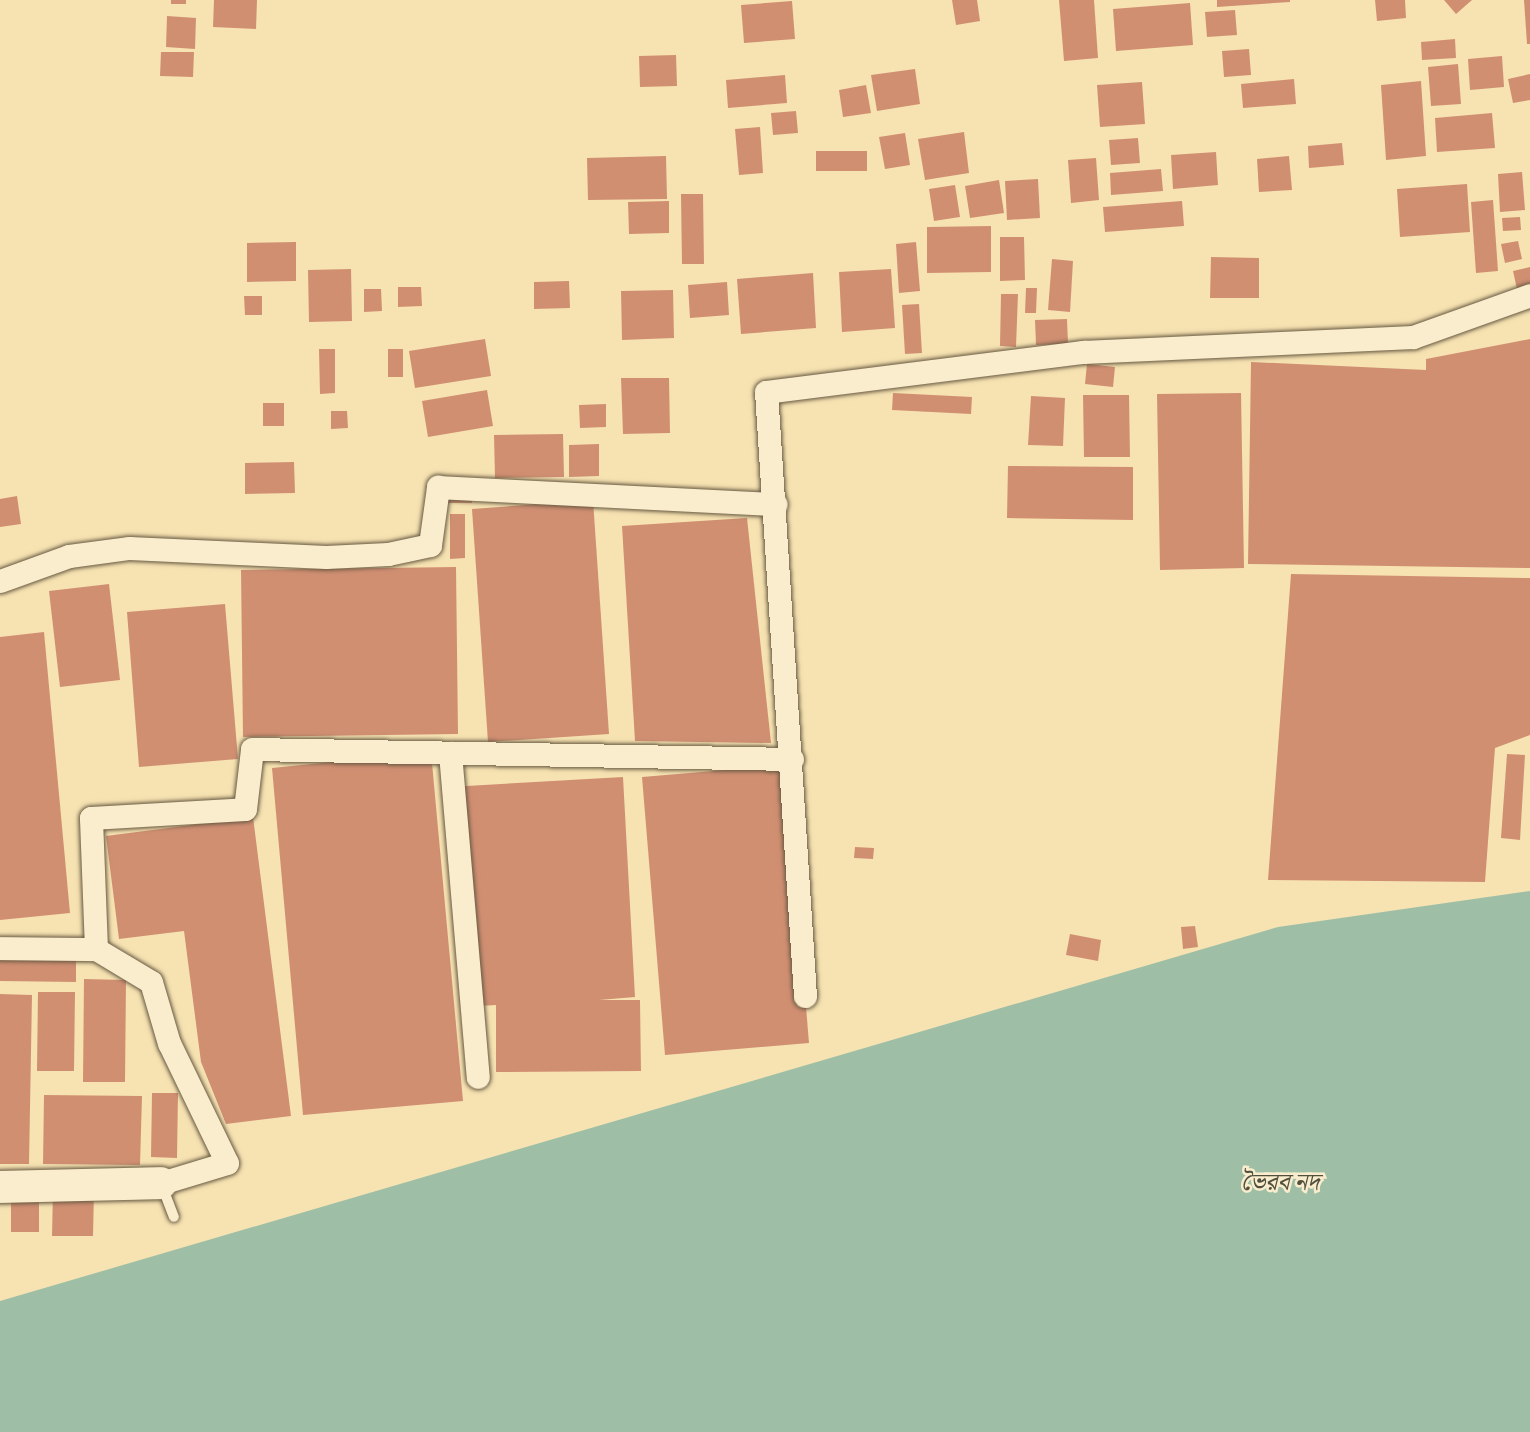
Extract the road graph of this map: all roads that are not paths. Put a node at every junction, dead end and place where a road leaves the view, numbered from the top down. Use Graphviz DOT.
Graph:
graph roads {
  1 [pos="1530,295"];
  2 [pos="776,503"];
  3 [pos="0,581"];
  4 [pos="450,753"];
  5 [pos="792,759"];
  6 [pos="0,948"];
  7 [pos="96,948"];
  8 [pos="805,996"];
  9 [pos="478,1077"];
  10 [pos="161,1183"];
  11 [pos="0,1187"];
  12 [pos="174,1217"];
  1 -- 2 [label="street"];
  2 -- 3 [label="street"];
  2 -- 5 [label="street"];
  4 -- 5 [label="street"];
  4 -- 7 [label="street"];
  4 -- 9 [label="street"];
  5 -- 8 [label="street"];
  6 -- 7 [label="street"];
  7 -- 10 [label="street"];
  10 -- 11 [label="street"];
  10 -- 12 [label="lane"];
}
